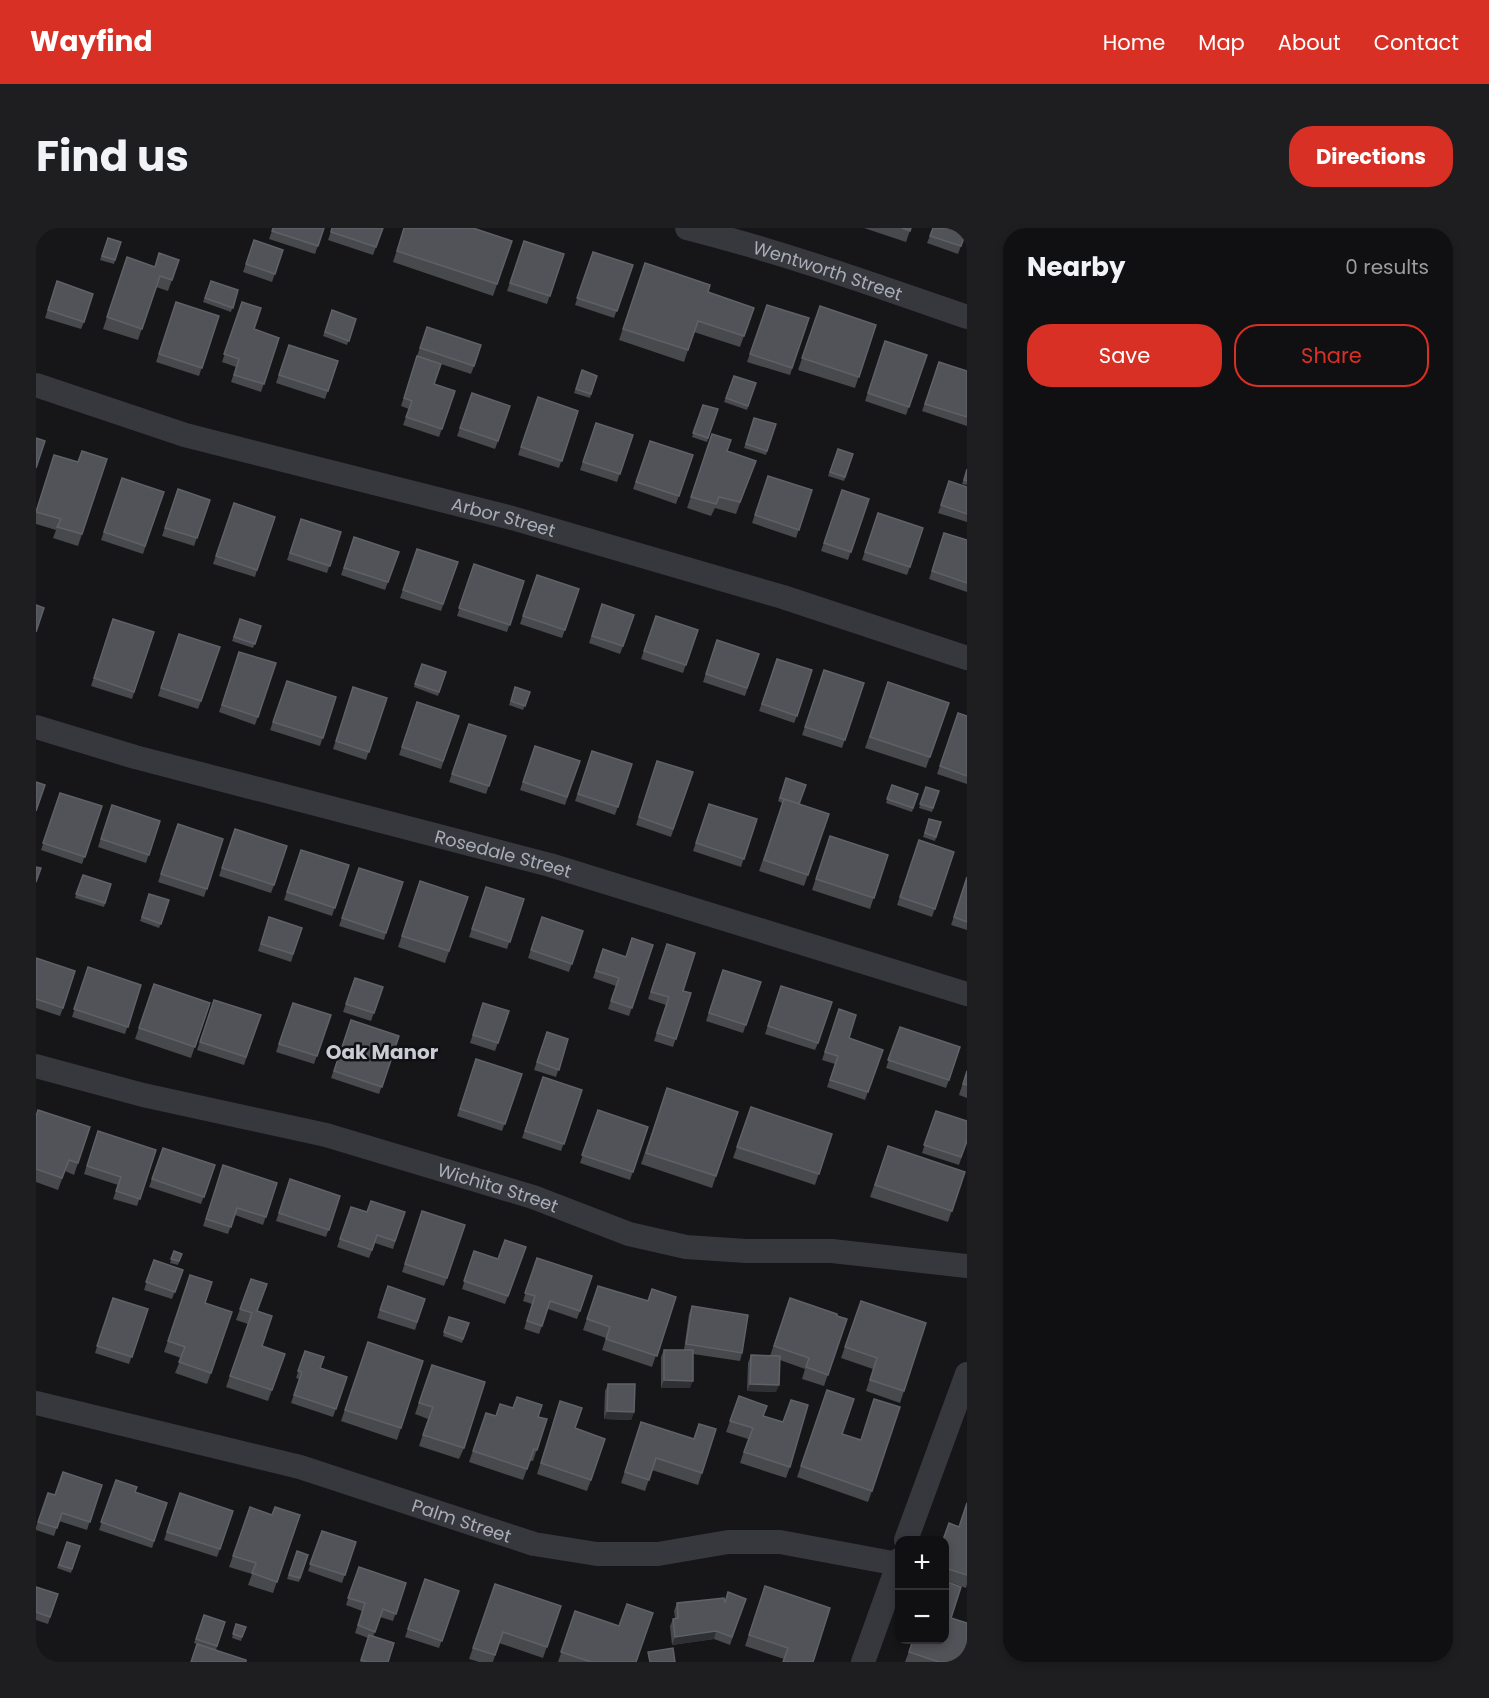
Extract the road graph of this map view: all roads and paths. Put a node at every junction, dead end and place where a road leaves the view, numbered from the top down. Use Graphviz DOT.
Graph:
graph roads {
  1 [pos="687,228"];
  2 [pos="967,317"];
  3 [pos="36,385"];
  4 [pos="967,658"];
  5 [pos="36,728"];
  6 [pos="967,994"];
  7 [pos="36,1066"];
  8 [pos="967,1266"];
  9 [pos="967,1374"];
  10 [pos="36,1403"];
  11 [pos="958,1430"];
  12 [pos="908,1536"];
  13 [pos="895,1560"];
  14 [pos="895,1572"];
  15 [pos="863,1662"];
  1 -- 2 [label="street, Wentworth Street"];
  3 -- 4 [label="street, Arbor Street"];
  5 -- 6 [label="street, Rosedale Street"];
  7 -- 8 [label="street, Wichita Street"];
  9 -- 11 [label="street"];
  10 -- 13 [label="street, Palm Street"];
  11 -- 12 [label="street"];
  14 -- 15 [label="street"];
}
